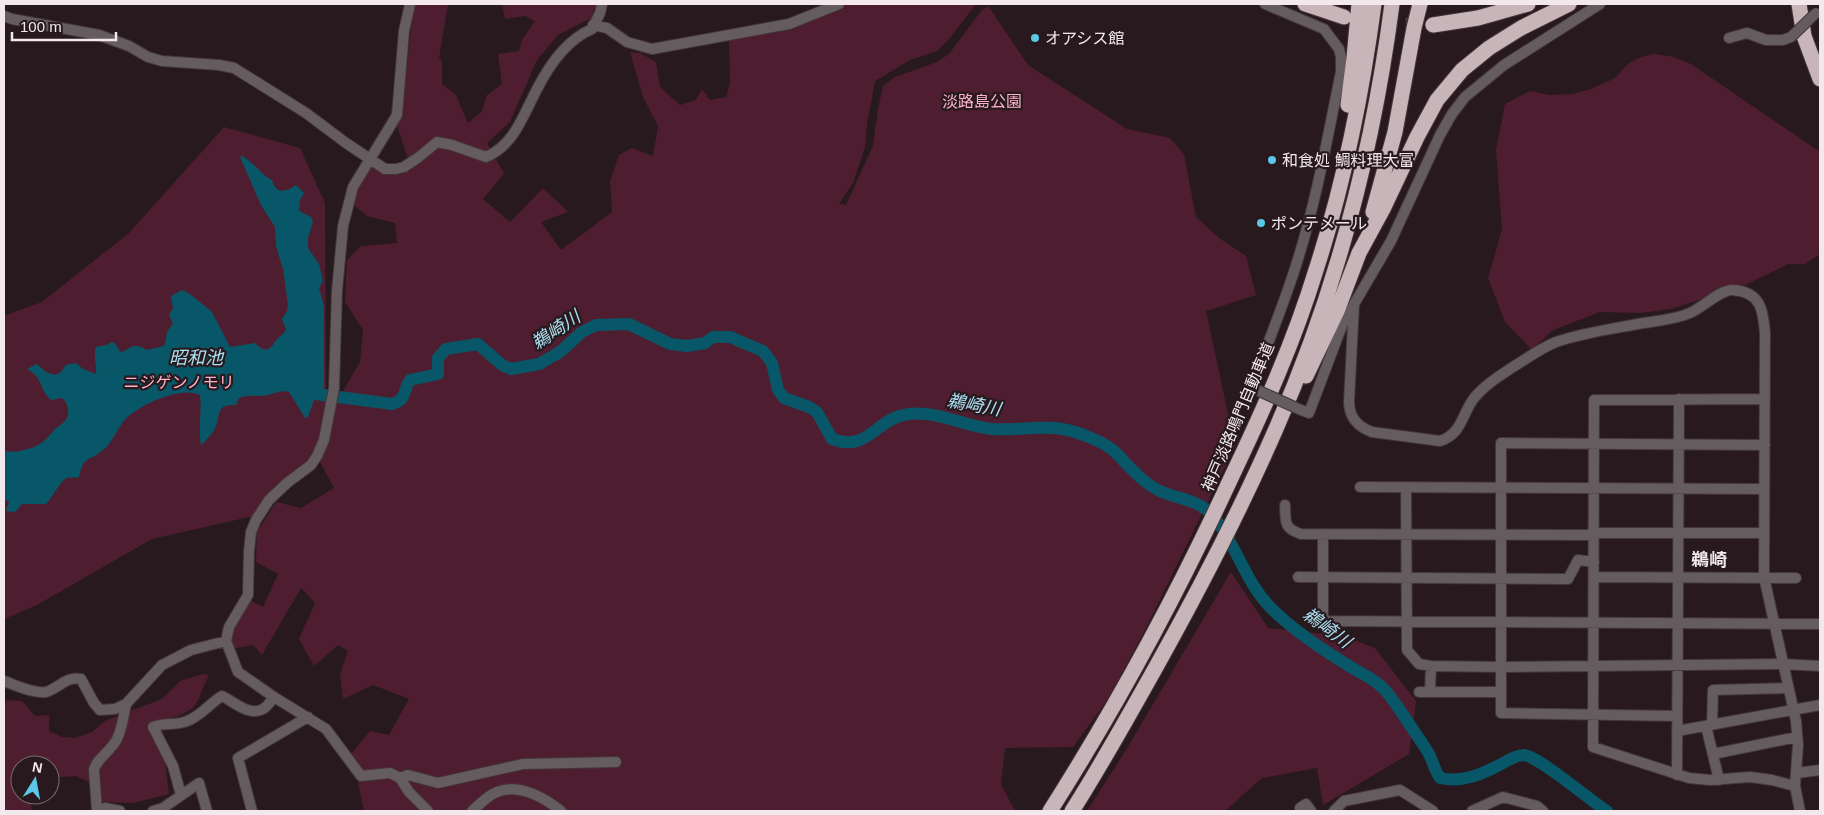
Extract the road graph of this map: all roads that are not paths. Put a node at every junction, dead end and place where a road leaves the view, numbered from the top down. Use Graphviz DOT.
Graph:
graph roads {
  1 [pos="410,4"];
  2 [pos="602,4"];
  3 [pos="839,4"];
  4 [pos="1264,4"];
  5 [pos="1305,4"];
  6 [pos="1374,4"];
  7 [pos="1392,4"];
  8 [pos="1420,4"];
  9 [pos="1501,4"];
  10 [pos="1528,4"];
  11 [pos="1569,4"];
  12 [pos="1600,4"];
  13 [pos="1799,4"];
  14 [pos="1346,8"];
  15 [pos="1818,12"];
  16 [pos="4,16"];
  17 [pos="593,25"];
  18 [pos="1729,38"];
  19 [pos="1820,78"];
  20 [pos="369,159"];
  21 [pos="1337,196"];
  22 [pos="1359,253"];
  23 [pos="1354,304"];
  24 [pos="1679,399"];
  25 [pos="1765,399"];
  26 [pos="1275,431"];
  27 [pos="1594,444"];
  28 [pos="1679,444"];
  29 [pos="1765,445"];
  30 [pos="1360,487"];
  31 [pos="1406,487"];
  32 [pos="1501,488"];
  33 [pos="1594,488"];
  34 [pos="1679,489"];
  35 [pos="1764,489"];
  36 [pos="1285,505"];
  37 [pos="1678,533"];
  38 [pos="1764,533"];
  39 [pos="1324,534"];
  40 [pos="1594,534"];
  41 [pos="1407,535"];
  42 [pos="1501,535"];
  43 [pos="1594,562"];
  44 [pos="1298,577"];
  45 [pos="1323,577"];
  46 [pos="1594,577"];
  47 [pos="1678,577"];
  48 [pos="1407,578"];
  49 [pos="1501,578"];
  50 [pos="1764,578"];
  51 [pos="1796,578"];
  52 [pos="1407,622"];
  53 [pos="1501,622"];
  54 [pos="1594,623"];
  55 [pos="1678,623"];
  56 [pos="1774,623"];
  57 [pos="1820,624"];
  58 [pos="226,641"];
  59 [pos="1783,664"];
  60 [pos="1678,665"];
  61 [pos="1431,666"];
  62 [pos="1593,666"];
  63 [pos="1820,666"];
  64 [pos="1501,667"];
  65 [pos="4,681"];
  66 [pos="1788,688"];
  67 [pos="1418,692"];
  68 [pos="1430,692"];
  69 [pos="1501,692"];
  70 [pos="274,697"];
  71 [pos="126,704"];
  72 [pos="1820,705"];
  73 [pos="1793,710"];
  74 [pos="1593,715"];
  75 [pos="1678,716"];
  76 [pos="308,717"];
  77 [pos="1709,725"];
  78 [pos="1678,731"];
  79 [pos="1797,738"];
  80 [pos="1713,754"];
  81 [pos="616,762"];
  82 [pos="1820,770"];
  83 [pos="1796,774"];
  84 [pos="1677,775"];
  85 [pos="400,778"];
  86 [pos="1719,780"];
  87 [pos="1795,786"];
  88 [pos="181,794"];
  89 [pos="120,811"];
  90 [pos="153,811"];
  91 [pos="207,811"];
  92 [pos="252,811"];
  93 [pos="428,811"];
  94 [pos="472,811"];
  95 [pos="562,811"];
  96 [pos="1050,811"];
  97 [pos="1072,811"];
  98 [pos="1301,811"];
  99 [pos="1311,811"];
  100 [pos="1334,811"];
  101 [pos="1433,811"];
  102 [pos="1472,811"];
  103 [pos="1543,811"];
  104 [pos="1800,811"];
  1 -- 20 [label="street"];
  2 -- 17 [label="street"];
  3 -- 17 [label="street"];
  4 -- 23 [label="street, bridge"];
  5 -- 14 [label="highway"];
  6 -- 21 [label="highway, 神戸淡路鳴門自動車道"];
  7 -- 26 [label="highway"];
  8 -- 22 [label="highway"];
  9 -- 10 [label="highway"];
  11 -- 22 [label="highway"];
  12 -- 23 [label="street"];
  13 -- 19 [label="highway"];
  14 -- 21 [label="highway"];
  15 -- 18 [label="street, bridge"];
  16 -- 20 [label="street"];
  17 -- 20 [label="street"];
  20 -- 58 [label="street"];
  21 -- 96 [label="highway, 神戸淡路鳴門自動車道"];
  22 -- 26 [label="highway"];
  23 -- 25 [label="street"];
  24 -- 25 [label="street"];
  24 -- 27 [label="street"];
  24 -- 28 [label="street"];
  25 -- 29 [label="street"];
  26 -- 97 [label="highway"];
  27 -- 28 [label="street"];
  27 -- 32 [label="street"];
  27 -- 33 [label="street"];
  28 -- 29 [label="street"];
  28 -- 34 [label="street"];
  29 -- 35 [label="street"];
  30 -- 31 [label="street"];
  31 -- 32 [label="street"];
  31 -- 41 [label="street"];
  32 -- 33 [label="street"];
  32 -- 42 [label="street"];
  33 -- 34 [label="street"];
  33 -- 40 [label="street"];
  34 -- 35 [label="street"];
  34 -- 37 [label="street"];
  35 -- 38 [label="street"];
  36 -- 39 [label="street"];
  37 -- 38 [label="street"];
  37 -- 40 [label="street"];
  37 -- 47 [label="street"];
  38 -- 50 [label="street"];
  39 -- 41 [label="street"];
  39 -- 45 [label="street"];
  40 -- 42 [label="street"];
  40 -- 43 [label="street"];
  41 -- 42 [label="street"];
  41 -- 48 [label="street"];
  42 -- 49 [label="street"];
  43 -- 46 [label="street"];
  43 -- 49 [label="street"];
  44 -- 45 [label="street"];
  45 -- 48 [label="street"];
  45 -- 52 [label="street"];
  46 -- 47 [label="street"];
  46 -- 54 [label="street"];
  47 -- 50 [label="street"];
  47 -- 55 [label="street"];
  48 -- 49 [label="street"];
  48 -- 52 [label="street"];
  49 -- 53 [label="street"];
  50 -- 51 [label="street"];
  50 -- 56 [label="street"];
  52 -- 53 [label="street"];
  52 -- 61 [label="street"];
  53 -- 54 [label="street"];
  53 -- 64 [label="street"];
  54 -- 55 [label="street"];
  54 -- 62 [label="street"];
  55 -- 56 [label="street"];
  55 -- 60 [label="street"];
  56 -- 57 [label="street"];
  56 -- 59 [label="street"];
  58 -- 70 [label="street"];
  58 -- 71 [label="street"];
  59 -- 60 [label="street"];
  59 -- 63 [label="street"];
  59 -- 66 [label="street"];
  60 -- 62 [label="street"];
  60 -- 75 [label="street"];
  61 -- 64 [label="street"];
  61 -- 68 [label="street"];
  62 -- 64 [label="street"];
  62 -- 74 [label="street"];
  64 -- 69 [label="street"];
  65 -- 71 [label="street"];
  66 -- 73 [label="street"];
  66 -- 77 [label="street"];
  67 -- 68 [label="street"];
  68 -- 69 [label="street"];
  69 -- 74 [label="street"];
  70 -- 76 [label="street"];
  70 -- 88 [label="street"];
  71 -- 89 [label="street"];
  72 -- 73 [label="street"];
  73 -- 77 [label="street"];
  73 -- 79 [label="street"];
  74 -- 75 [label="street"];
  74 -- 84 [label="street"];
  75 -- 78 [label="street"];
  76 -- 85 [label="street"];
  76 -- 92 [label="street"];
  77 -- 78 [label="street"];
  77 -- 80 [label="street"];
  78 -- 84 [label="street"];
  79 -- 80 [label="street"];
  79 -- 83 [label="street"];
  80 -- 86 [label="street"];
  81 -- 85 [label="street"];
  82 -- 83 [label="street"];
  83 -- 87 [label="street"];
  84 -- 86 [label="street"];
  85 -- 93 [label="street"];
  86 -- 87 [label="street"];
  87 -- 104 [label="street"];
  88 -- 90 [label="street"];
  88 -- 91 [label="street"];
  94 -- 95 [label="street"];
  98 -- 99 [label="street"];
  100 -- 101 [label="street"];
  102 -- 103 [label="street"];
}
